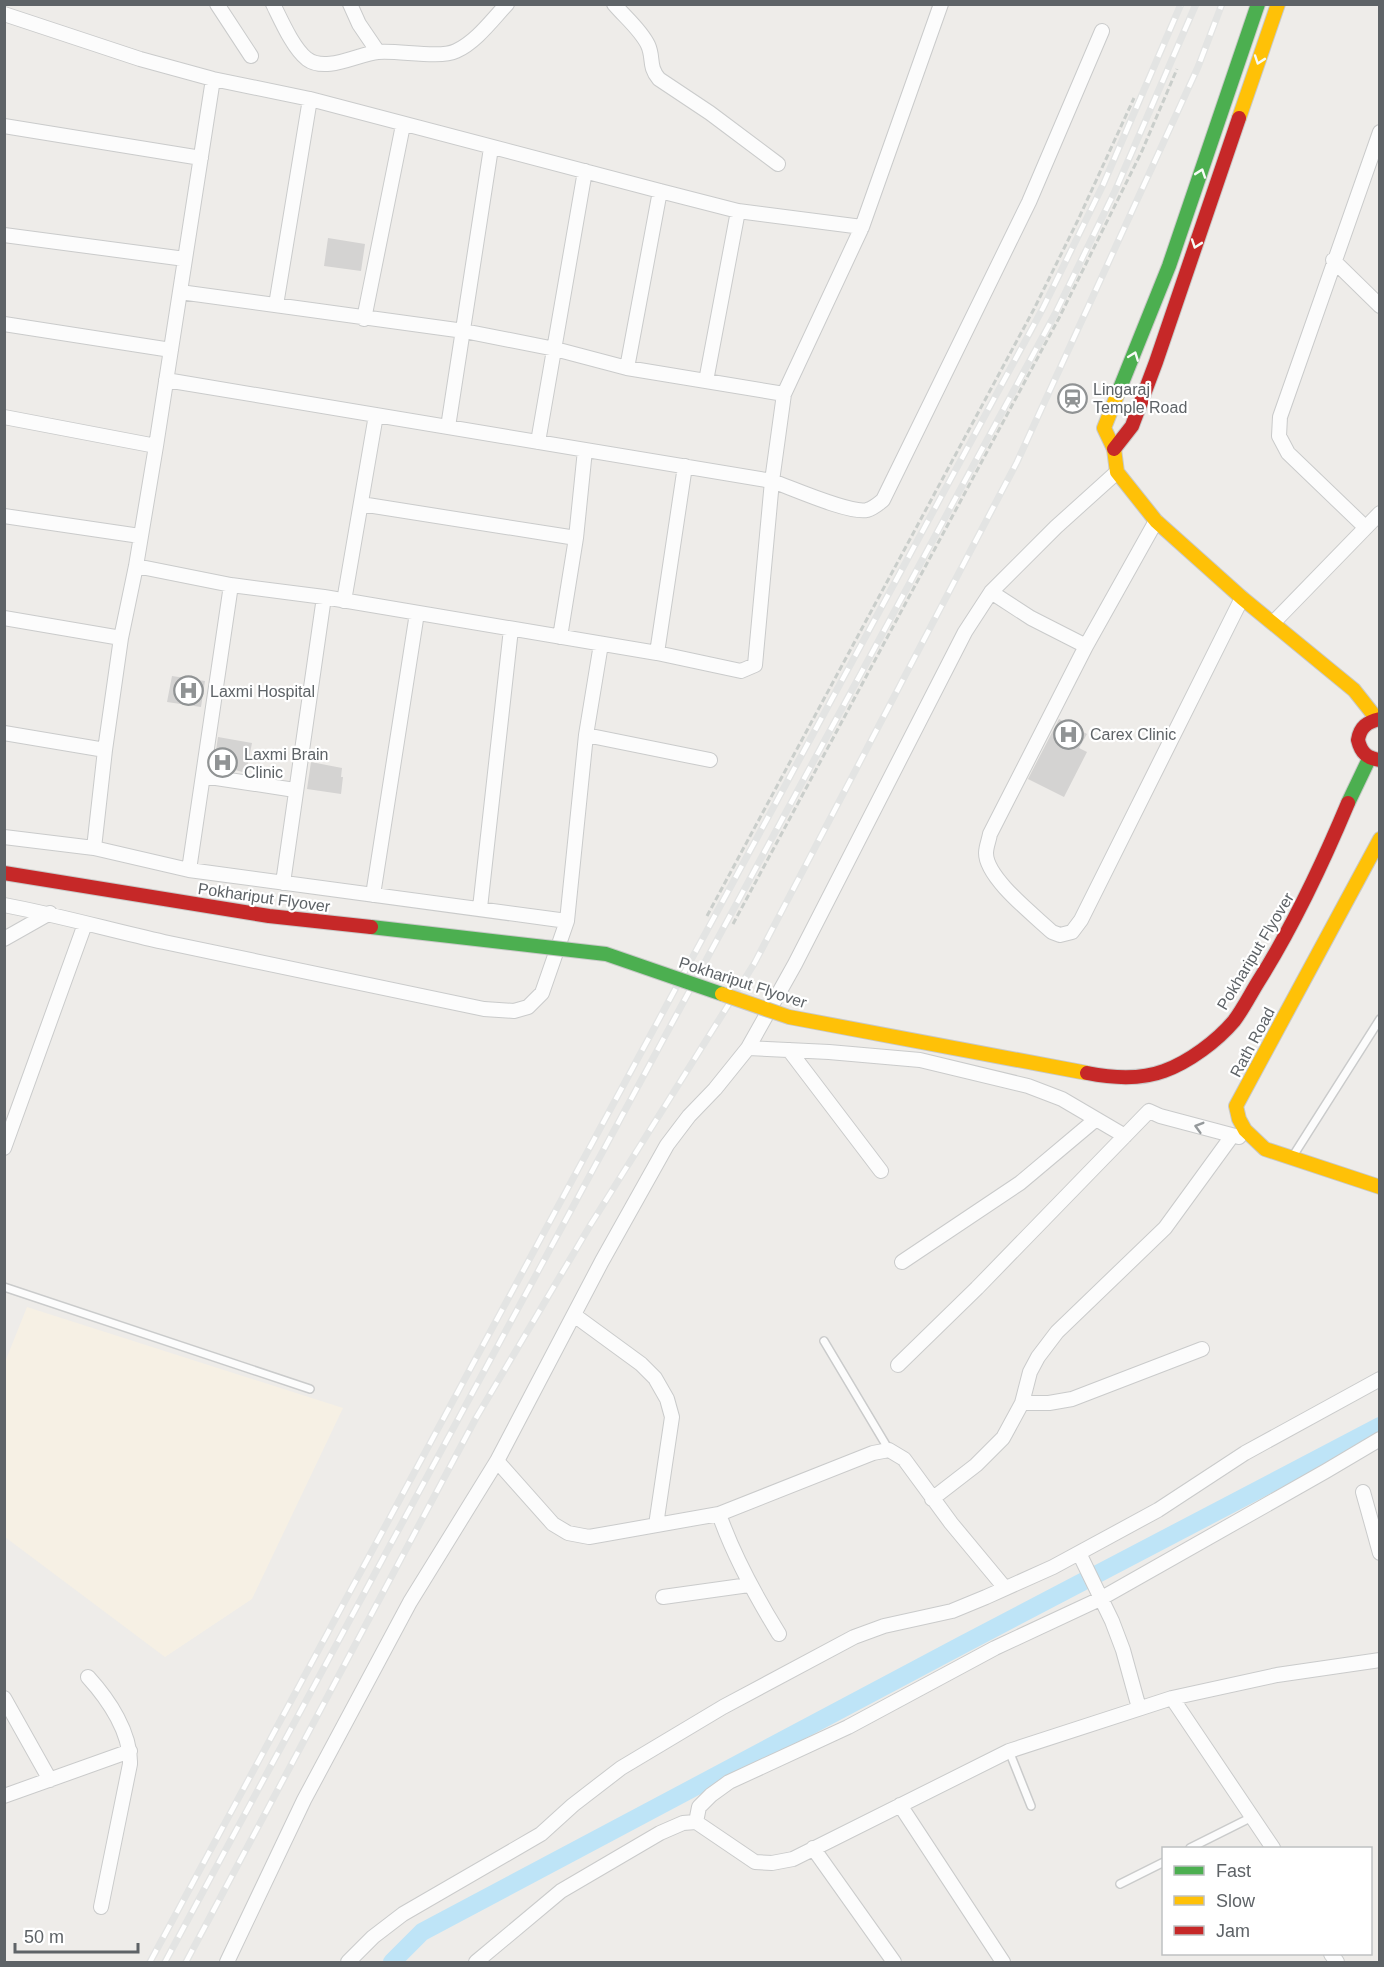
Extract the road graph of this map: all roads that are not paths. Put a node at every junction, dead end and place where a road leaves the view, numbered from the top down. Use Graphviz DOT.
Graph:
graph roads {
  1 [pos="217,4"];
  2 [pos="273,4"];
  3 [pos="351,4"];
  4 [pos="507,4"];
  5 [pos="614,4"];
  6 [pos="941,4"];
  7 [pos="1258,4"];
  8 [pos="1278,4"];
  9 [pos="4,14"];
  10 [pos="1102,31"];
  11 [pos="378,52"];
  12 [pos="251,56"];
  13 [pos="213,79"];
  14 [pos="310,99"];
  15 [pos="403,125"];
  16 [pos="4,126"];
  17 [pos="1380,132"];
  18 [pos="491,148"];
  19 [pos="201,158"];
  20 [pos="778,164"];
  21 [pos="585,171"];
  22 [pos="660,191"];
  23 [pos="738,211"];
  24 [pos="862,227"];
  25 [pos="4,235"];
  26 [pos="185,259"];
  27 [pos="1333,260"];
  28 [pos="180,292"];
  29 [pos="276,305"];
  30 [pos="1380,306"];
  31 [pos="364,319"];
  32 [pos="4,324"];
  33 [pos="464,331"];
  34 [pos="555,349"];
  35 [pos="171,351"];
  36 [pos="627,368"];
  37 [pos="166,380"];
  38 [pos="706,381"];
  39 [pos="784,394"];
  40 [pos="376,415"];
  41 [pos="4,417"];
  42 [pos="448,427"];
  43 [pos="538,442"];
  44 [pos="156,446"];
  45 [pos="1114,448"];
  46 [pos="585,450"];
  47 [pos="686,466"];
  48 [pos="1117,472"];
  49 [pos="772,481"];
  50 [pos="361,504"];
  51 [pos="1380,513"];
  52 [pos="4,516"];
  53 [pos="1156,521"];
  54 [pos="1365,527"];
  55 [pos="140,536"];
  56 [pos="576,538"];
  57 [pos="136,566"];
  58 [pos="231,585"];
  59 [pos="991,592"];
  60 [pos="324,597"];
  61 [pos="1242,598"];
  62 [pos="344,601"];
  63 [pos="417,613"];
  64 [pos="4,618"];
  65 [pos="1273,623"];
  66 [pos="511,629"];
  67 [pos="560,637"];
  68 [pos="121,638"];
  69 [pos="601,644"];
  70 [pos="1086,645"];
  71 [pos="657,653"];
  72 [pos="1378,719"];
  73 [pos="4,733"];
  74 [pos="586,735"];
  75 [pos="105,750"];
  76 [pos="1374,759"];
  77 [pos="710,760"];
  78 [pos="203,776"];
  79 [pos="296,790"];
  80 [pos="4,837"];
  81 [pos="1380,839"];
  82 [pos="94,848"];
  83 [pos="189,870"];
  84 [pos="4,873"];
  85 [pos="283,884"];
  86 [pos="373,895"];
  87 [pos="4,905"];
  88 [pos="480,908"];
  89 [pos="50,913"];
  90 [pos="567,921"];
  91 [pos="85,924"];
  92 [pos="4,939"];
  93 [pos="1380,1019"];
  94 [pos="748,1048"];
  95 [pos="789,1050"];
  96 [pos="1095,1120"];
  97 [pos="1125,1136"];
  98 [pos="1232,1136"];
  99 [pos="1250,1137"];
  100 [pos="4,1148"];
  101 [pos="1292,1158"];
  102 [pos="881,1171"];
  103 [pos="1380,1187"];
  104 [pos="902,1262"];
  105 [pos="4,1287"];
  106 [pos="574,1315"];
  107 [pos="824,1341"];
  108 [pos="1202,1349"];
  109 [pos="898,1365"];
  110 [pos="1380,1379"];
  111 [pos="310,1389"];
  112 [pos="1022,1403"];
  113 [pos="1380,1439"];
  114 [pos="889,1450"];
  115 [pos="496,1461"];
  116 [pos="1363,1492"];
  117 [pos="932,1498"];
  118 [pos="718,1514"];
  119 [pos="656,1525"];
  120 [pos="1079,1553"];
  121 [pos="1380,1553"];
  122 [pos="749,1585"];
  123 [pos="1005,1588"];
  124 [pos="663,1597"];
  125 [pos="1100,1598"];
  126 [pos="779,1634"];
  127 [pos="1380,1660"];
  128 [pos="88,1677"];
  129 [pos="4,1698"];
  130 [pos="1172,1698"];
  131 [pos="1139,1708"];
  132 [pos="1009,1750"];
  133 [pos="130,1751"];
  134 [pos="50,1780"];
  135 [pos="4,1796"];
  136 [pos="900,1805"];
  137 [pos="1031,1806"];
  138 [pos="1252,1817"];
  139 [pos="696,1822"];
  140 [pos="1192,1847"];
  141 [pos="1272,1847"];
  142 [pos="813,1848"];
  143 [pos="1162,1863"];
  144 [pos="1120,1884"];
  145 [pos="101,1907"];
  146 [pos="227,1962"];
  147 [pos="348,1962"];
  148 [pos="476,1962"];
  149 [pos="894,1962"];
  150 [pos="1003,1962"];
  1 -- 12 [label="street"];
  2 -- 11 [label="street"];
  3 -- 11 [label="street"];
  4 -- 11 [label="street"];
  5 -- 20 [label="street"];
  6 -- 24 [label="street"];
  45 -- 7 [label="main road, one-way"];
  8 -- 45 [label="main road, one-way"];
  9 -- 13 [label="street"];
  10 -- 49 [label="street"];
  13 -- 14 [label="street"];
  13 -- 19 [label="street"];
  14 -- 15 [label="street"];
  14 -- 29 [label="street"];
  15 -- 18 [label="street"];
  15 -- 31 [label="street"];
  16 -- 19 [label="street"];
  17 -- 27 [label="street"];
  18 -- 21 [label="street"];
  18 -- 33 [label="street"];
  19 -- 26 [label="street"];
  21 -- 22 [label="street"];
  21 -- 34 [label="street"];
  22 -- 23 [label="street"];
  22 -- 36 [label="street"];
  23 -- 24 [label="street"];
  23 -- 38 [label="street"];
  24 -- 39 [label="street"];
  25 -- 26 [label="street"];
  26 -- 28 [label="street"];
  27 -- 30 [label="street"];
  27 -- 54 [label="street"];
  28 -- 29 [label="street"];
  28 -- 35 [label="street"];
  29 -- 31 [label="street"];
  31 -- 33 [label="street"];
  32 -- 35 [label="street"];
  33 -- 34 [label="street"];
  33 -- 42 [label="street"];
  34 -- 36 [label="street"];
  34 -- 43 [label="street"];
  35 -- 37 [label="street"];
  36 -- 38 [label="street"];
  37 -- 40 [label="street"];
  37 -- 44 [label="street"];
  38 -- 39 [label="street"];
  39 -- 49 [label="street"];
  40 -- 42 [label="street"];
  40 -- 50 [label="street"];
  41 -- 44 [label="street"];
  42 -- 43 [label="street"];
  43 -- 46 [label="street"];
  44 -- 55 [label="street"];
  45 -- 48 [label="main road"];
  46 -- 47 [label="street"];
  46 -- 56 [label="street"];
  47 -- 49 [label="street"];
  47 -- 71 [label="street"];
  48 -- 53 [label="main road"];
  48 -- 59 [label="street"];
  49 -- 71 [label="street"];
  50 -- 56 [label="street"];
  50 -- 62 [label="street"];
  51 -- 54 [label="street"];
  52 -- 55 [label="street"];
  53 -- 61 [label="main road"];
  53 -- 70 [label="street"];
  54 -- 65 [label="street"];
  55 -- 57 [label="street"];
  56 -- 67 [label="street"];
  57 -- 58 [label="street"];
  57 -- 68 [label="street"];
  58 -- 60 [label="street"];
  58 -- 78 [label="street"];
  59 -- 70 [label="street"];
  59 -- 94 [label="street"];
  60 -- 62 [label="street"];
  60 -- 79 [label="street"];
  61 -- 65 [label="main road"];
  61 -- 70 [label="street"];
  62 -- 63 [label="street"];
  63 -- 66 [label="street"];
  63 -- 86 [label="street"];
  64 -- 68 [label="street"];
  65 -- 72 [label="main road"];
  66 -- 67 [label="street"];
  66 -- 88 [label="street"];
  67 -- 69 [label="street"];
  68 -- 75 [label="street"];
  69 -- 71 [label="street"];
  69 -- 74 [label="street"];
  72 -- 76 [label="main road"];
  73 -- 75 [label="street"];
  74 -- 77 [label="street"];
  74 -- 90 [label="street"];
  75 -- 82 [label="street"];
  76 -- 84 [label="main road, Pokhariput Flyover, bridge"];
  78 -- 79 [label="street"];
  78 -- 83 [label="street"];
  79 -- 85 [label="street"];
  80 -- 82 [label="street"];
  81 -- 99 [label="main road, Rath Road"];
  82 -- 83 [label="street"];
  83 -- 85 [label="street"];
  85 -- 86 [label="street"];
  86 -- 88 [label="street"];
  87 -- 89 [label="street"];
  88 -- 90 [label="street"];
  89 -- 91 [label="street"];
  89 -- 92 [label="street"];
  90 -- 91 [label="street"];
  91 -- 100 [label="street"];
  93 -- 101 [label="lane"];
  94 -- 95 [label="street"];
  94 -- 106 [label="street"];
  95 -- 96 [label="street"];
  95 -- 102 [label="street"];
  96 -- 97 [label="street"];
  96 -- 104 [label="street"];
  98 -- 97 [label="street, one-way"];
  97 -- 109 [label="street"];
  98 -- 99 [label="street"];
  98 -- 112 [label="street"];
  99 -- 101 [label="main road"];
  101 -- 103 [label="main road"];
  105 -- 111 [label="lane"];
  106 -- 115 [label="street"];
  106 -- 119 [label="street"];
  107 -- 114 [label="lane"];
  108 -- 112 [label="street"];
  110 -- 120 [label="street"];
  112 -- 117 [label="street"];
  113 -- 125 [label="street"];
  114 -- 117 [label="street"];
  114 -- 118 [label="street"];
  115 -- 119 [label="street"];
  115 -- 146 [label="street"];
  116 -- 121 [label="street"];
  117 -- 123 [label="street"];
  118 -- 119 [label="street"];
  118 -- 122 [label="street"];
  120 -- 123 [label="street"];
  120 -- 125 [label="street"];
  122 -- 124 [label="street"];
  122 -- 126 [label="street"];
  123 -- 147 [label="street"];
  125 -- 131 [label="street"];
  125 -- 139 [label="street"];
  127 -- 130 [label="street"];
  128 -- 133 [label="street"];
  129 -- 134 [label="street"];
  130 -- 131 [label="street"];
  130 -- 138 [label="street"];
  131 -- 132 [label="street"];
  132 -- 136 [label="street"];
  132 -- 137 [label="lane"];
  133 -- 134 [label="street"];
  133 -- 145 [label="street"];
  134 -- 135 [label="street"];
  136 -- 142 [label="street"];
  136 -- 150 [label="street"];
  138 -- 140 [label="lane"];
  138 -- 141 [label="street"];
  139 -- 142 [label="street"];
  139 -- 148 [label="street"];
  142 -- 149 [label="street"];
  143 -- 144 [label="lane"];
}
